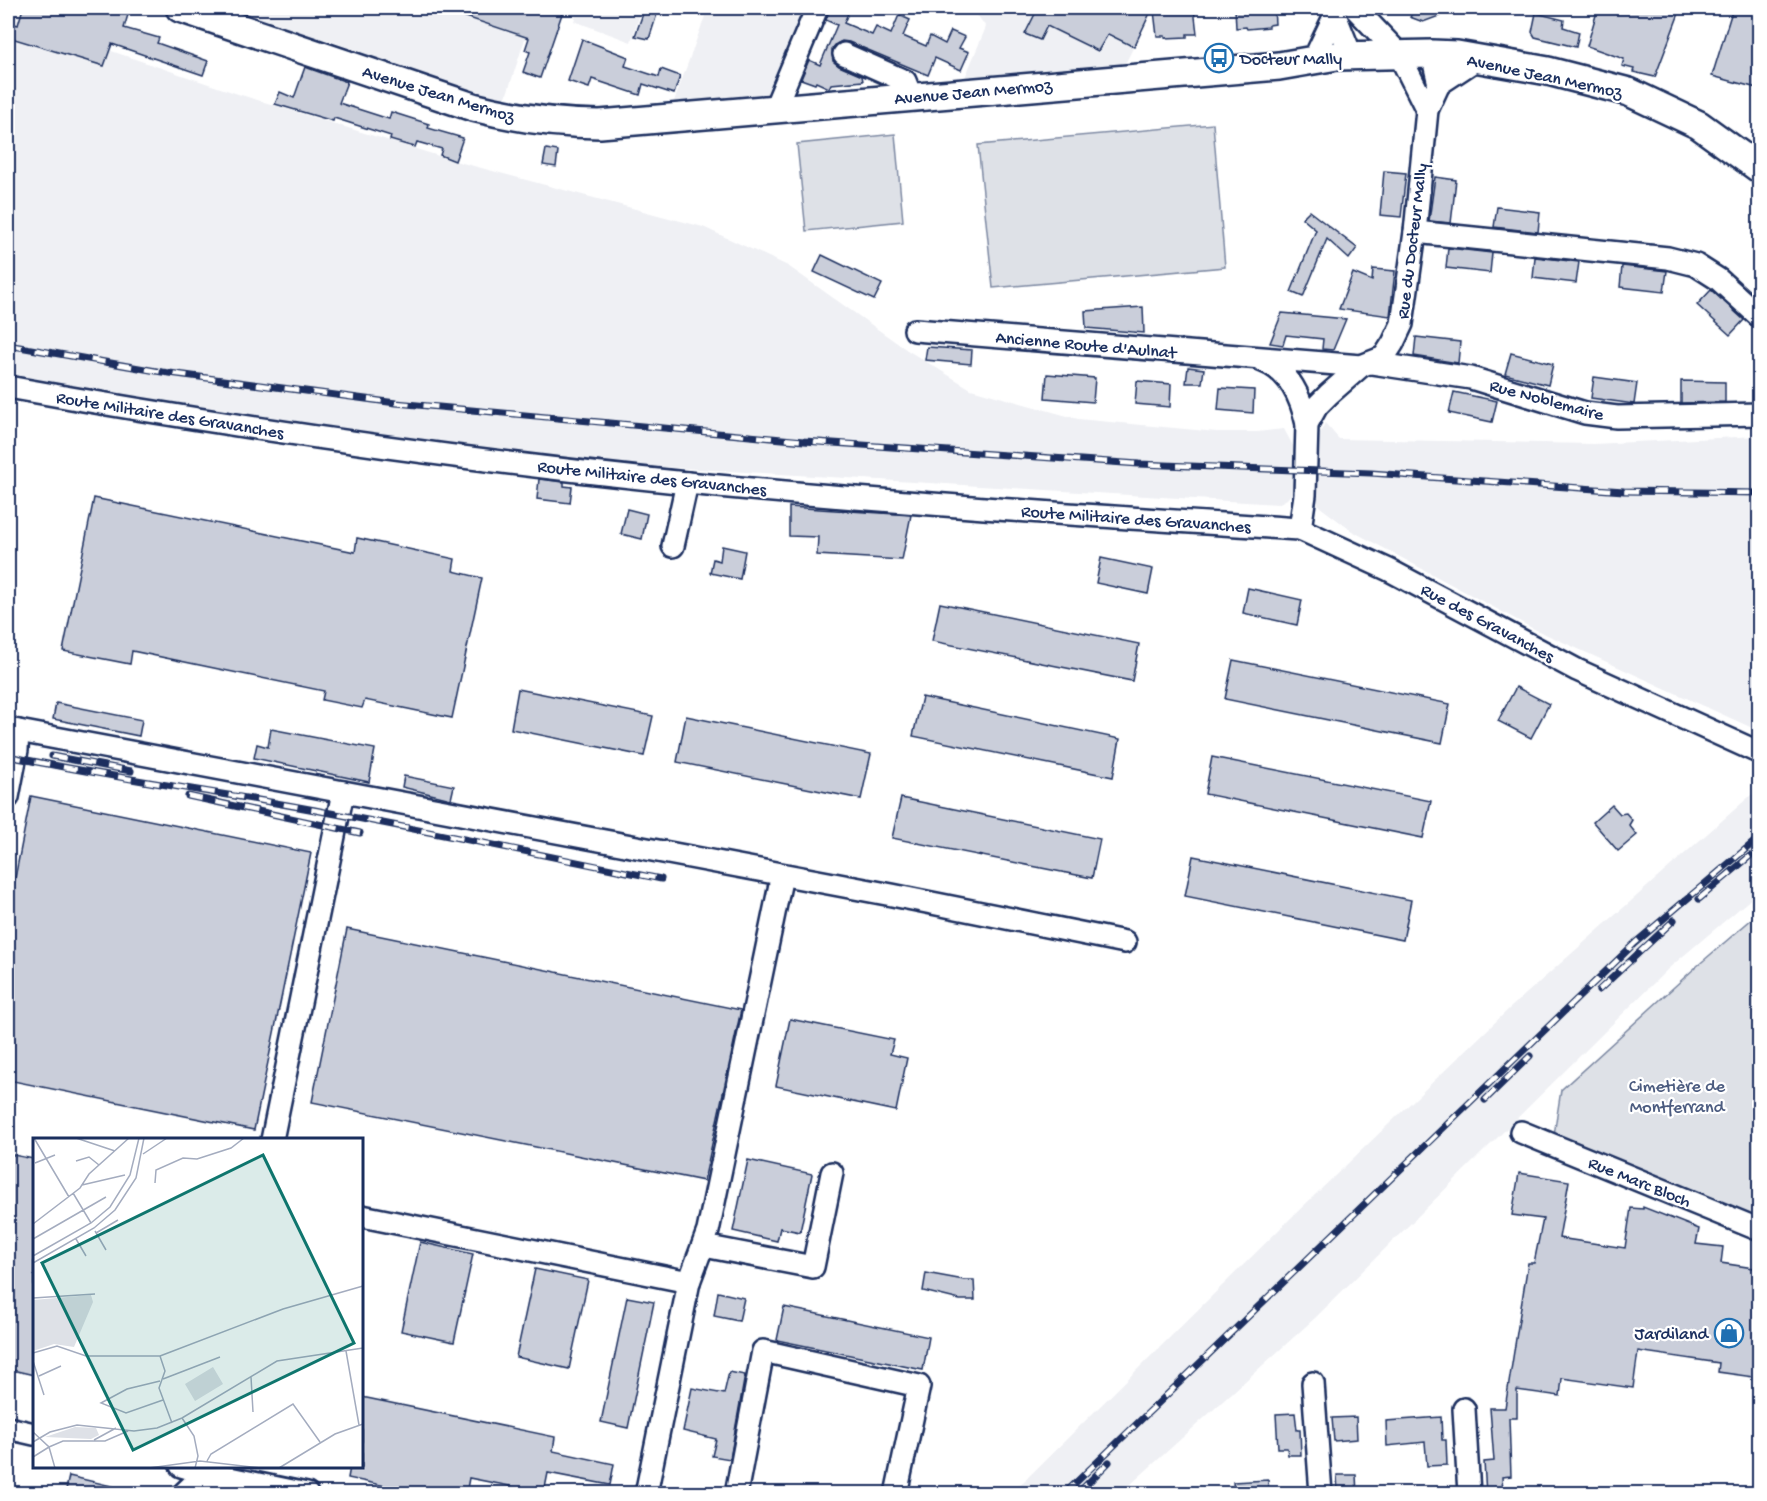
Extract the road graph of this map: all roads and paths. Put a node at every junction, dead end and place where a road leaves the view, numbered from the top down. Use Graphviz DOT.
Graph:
graph roads {
  1 [pos="180,8"];
  2 [pos="817,8"];
  3 [pos="1354,8"];
  4 [pos="1335,11"];
  5 [pos="844,54"];
  6 [pos="1399,54"];
  7 [pos="1432,54"];
  8 [pos="1351,55"];
  9 [pos="1477,59"];
  10 [pos="1313,61"];
  11 [pos="1438,84"];
  12 [pos="911,96"];
  13 [pos="775,108"];
  14 [pos="1427,110"];
  15 [pos="1699,125"];
  16 [pos="1760,147"];
  17 [pos="1760,168"];
  18 [pos="1415,232"];
  19 [pos="1760,317"];
  20 [pos="915,330"];
  21 [pos="1257,358"];
  22 [pos="1367,365"];
  23 [pos="8,387"];
  24 [pos="1760,414"];
  25 [pos="1306,431"];
  26 [pos="687,483"];
  27 [pos="1300,529"];
  28 [pos="672,546"];
  29 [pos="13,730"];
  30 [pos="1760,753"];
  31 [pos="343,792"];
  32 [pos="8,797"];
  33 [pos="782,874"];
  34 [pos="1125,942"];
  35 [pos="1521,1132"];
  36 [pos="272,1138"];
  37 [pos="832,1173"];
  38 [pos="363,1216"];
  39 [pos="1760,1230"];
  40 [pos="704,1246"];
  41 [pos="690,1282"];
  42 [pos="1313,1383"];
  43 [pos="1464,1409"];
  44 [pos="8,1428"];
  45 [pos="33,1434"];
  46 [pos="183,1468"];
  47 [pos="207,1478"];
  48 [pos="183,1494"];
  49 [pos="307,1494"];
  50 [pos="646,1494"];
  51 [pos="736,1494"];
  52 [pos="896,1494"];
  53 [pos="1321,1494"];
  54 [pos="1469,1494"];
  1 -- 13 [label="main road, Avenue Jean Mermoz"];
  2 -- 13 [label="street"];
  3 -- 6 [label="street"];
  4 -- 8 [label="street"];
  4 -- 10 [label="street"];
  5 -- 12 [label="street"];
  6 -- 7 [label="main road, Avenue Jean Mermoz"];
  6 -- 8 [label="main road, Avenue Jean Mermoz"];
  6 -- 14 [label="street"];
  7 -- 9 [label="main road, Avenue Jean Mermoz"];
  7 -- 11 [label="street"];
  8 -- 10 [label="main road, Avenue Jean Mermoz"];
  9 -- 11 [label="street"];
  9 -- 15 [label="main road, Avenue Jean Mermoz"];
  10 -- 12 [label="main road, Avenue Jean Mermoz"];
  11 -- 14 [label="street, Rue du Docteur Mally"];
  12 -- 13 [label="main road, Avenue Jean Mermoz"];
  14 -- 18 [label="street, Rue du Docteur Mally"];
  15 -- 16 [label="main road"];
  15 -- 17 [label="main road, Avenue Jean Mermoz"];
  18 -- 19 [label="street"];
  18 -- 22 [label="street, Rue du Docteur Mally"];
  20 -- 21 [label="street, Ancienne Route d'Aulnat"];
  21 -- 22 [label="street, Ancienne Route d'Aulnat"];
  21 -- 25 [label="street, Ancienne Route d'Aulnat"];
  22 -- 24 [label="street, Rue Noblemaire"];
  22 -- 25 [label="street, Rue du Docteur Mally"];
  23 -- 26 [label="street, Route Militaire des Gravanches"];
  25 -- 27 [label="street"];
  26 -- 27 [label="street, Route Militaire des Gravanches"];
  26 -- 28 [label="street"];
  27 -- 30 [label="street, Rue des Gravanches"];
  29 -- 31 [label="street"];
  29 -- 32 [label="street"];
  31 -- 33 [label="street"];
  31 -- 36 [label="street"];
  33 -- 34 [label="street"];
  33 -- 40 [label="street"];
  35 -- 39 [label="street, Rue Marc Bloch"];
  37 -- 40 [label="street"];
  38 -- 41 [label="street"];
  40 -- 41 [label="street"];
  41 -- 50 [label="street"];
  42 -- 53 [label="street"];
  43 -- 54 [label="street"];
  44 -- 45 [label="street"];
  46 -- 47 [label="street"];
  47 -- 48 [label="street"];
  47 -- 49 [label="street"];
  51 -- 52 [label="street"];
}
